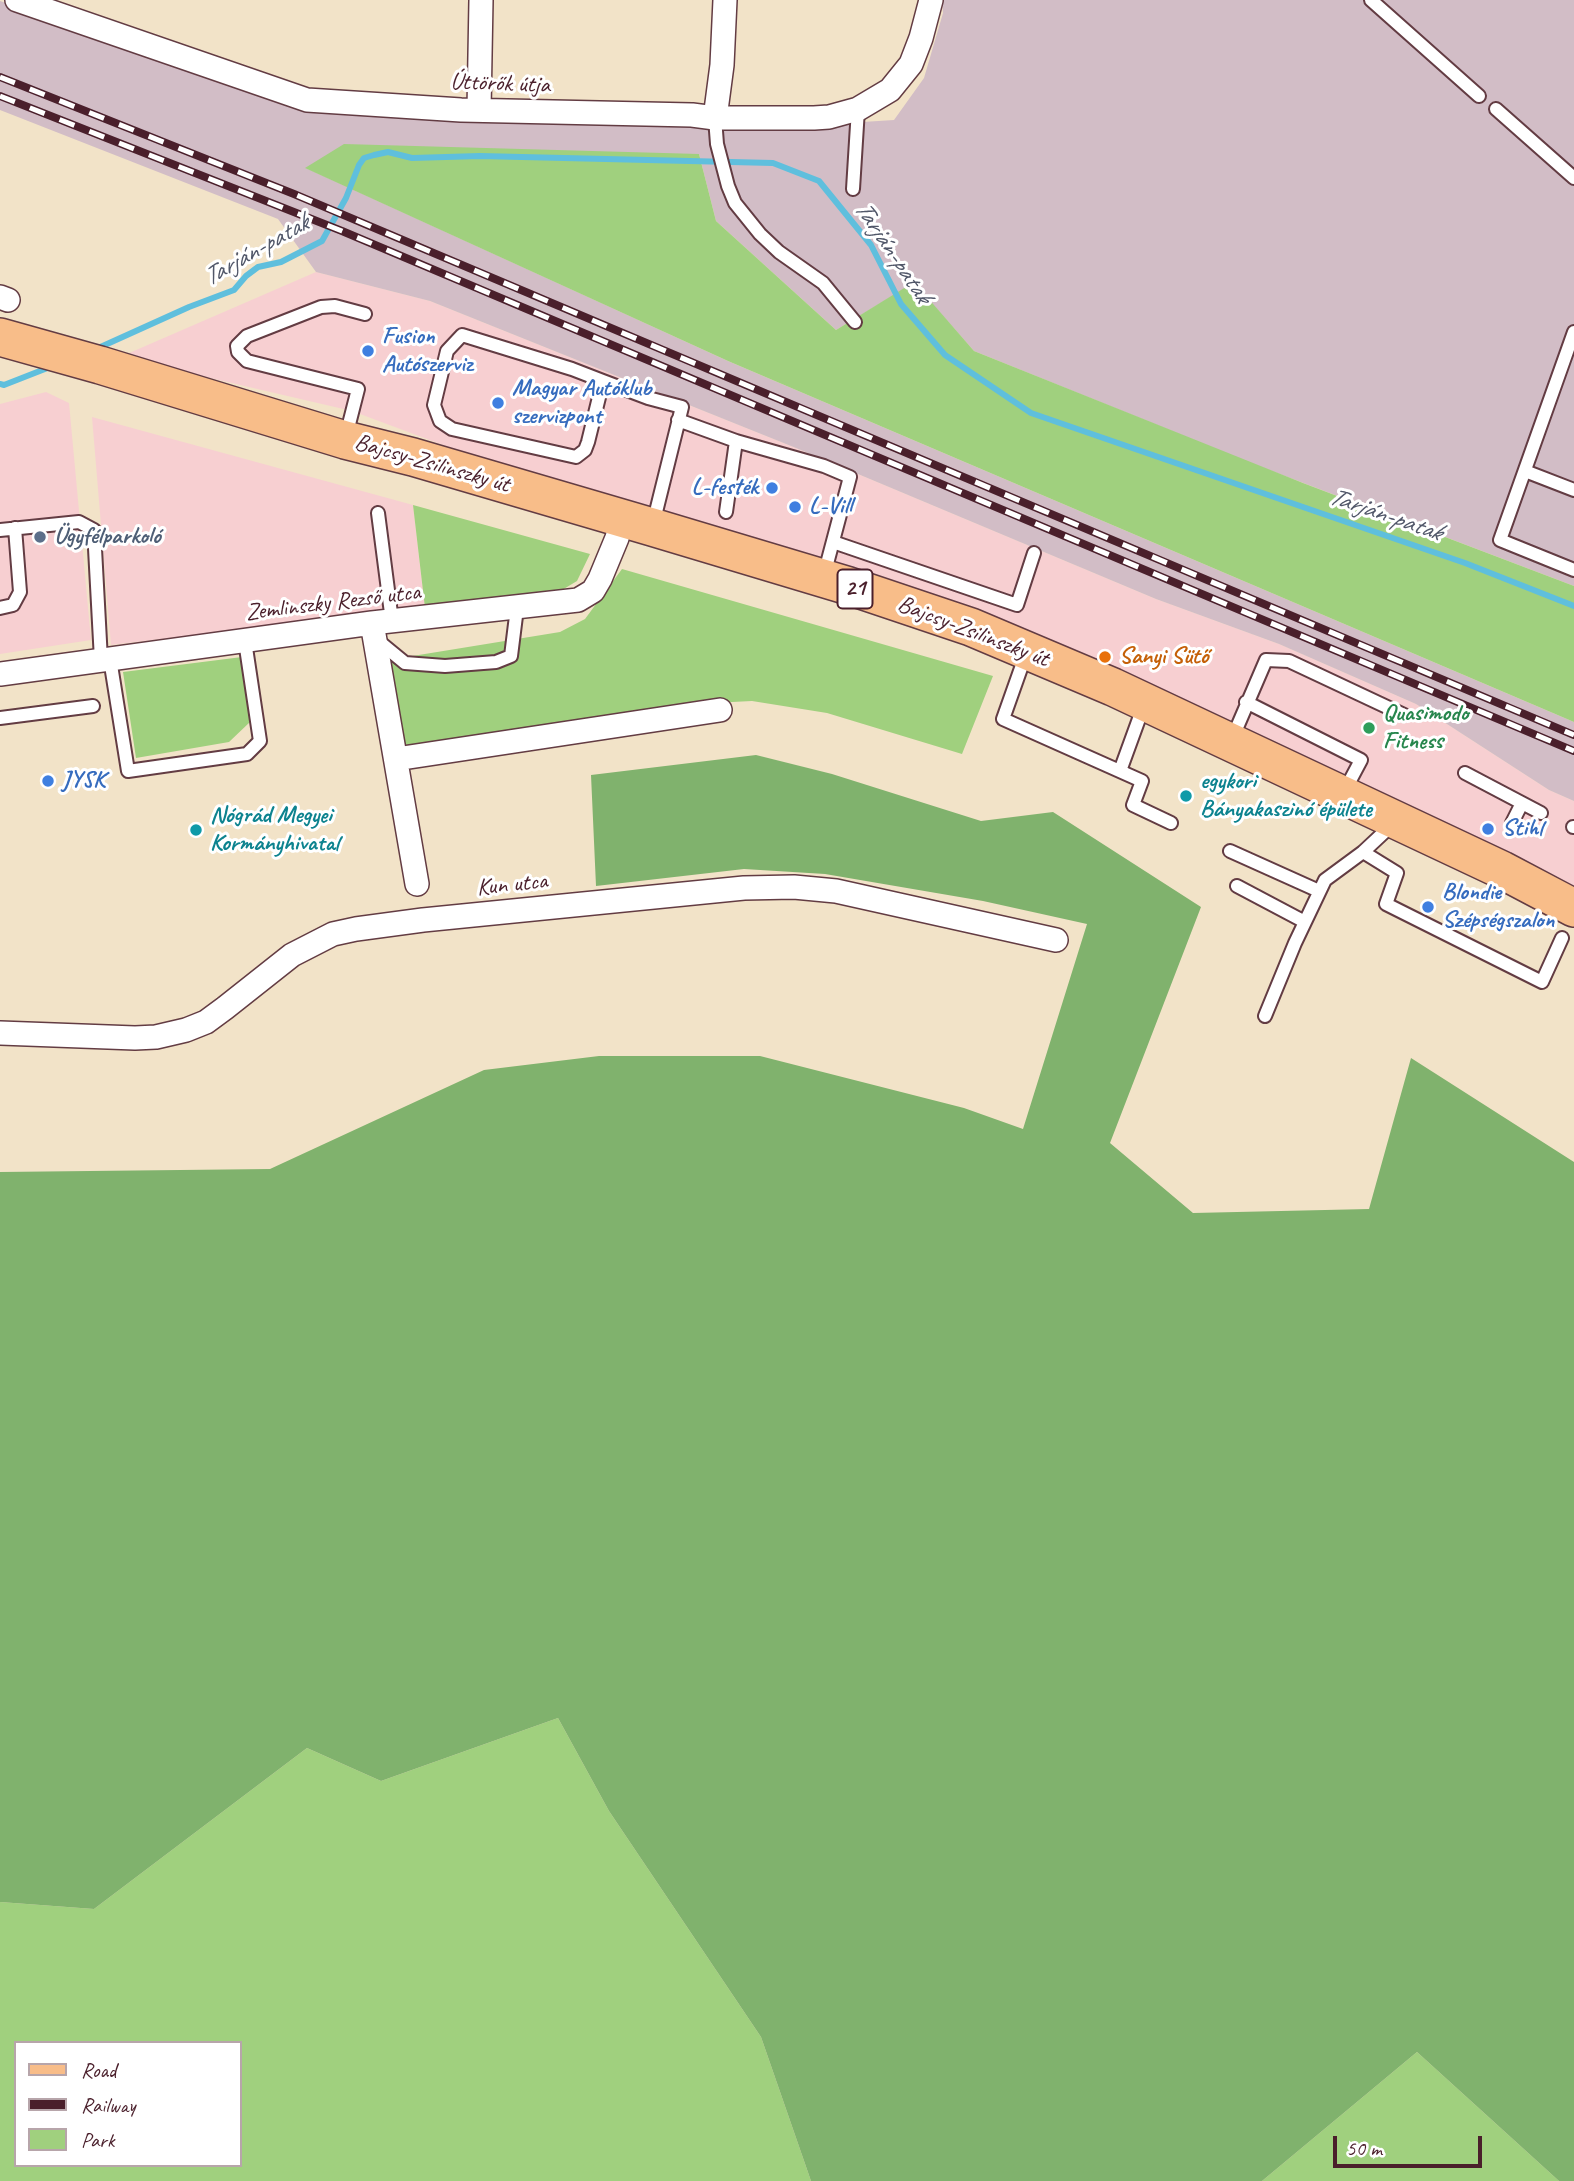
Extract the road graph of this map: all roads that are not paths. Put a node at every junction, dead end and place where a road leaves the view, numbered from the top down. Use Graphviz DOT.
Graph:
graph roads {
  1 [pos="17,0"];
  2 [pos="481,0"];
  3 [pos="725,0"];
  4 [pos="931,0"];
  5 [pos="1371,0"];
  6 [pos="1479,96"];
  7 [pos="1496,108"];
  8 [pos="858,109"];
  9 [pos="479,110"];
  10 [pos="715,118"];
  11 [pos="1574,178"];
  12 [pos="853,189"];
  13 [pos="365,314"];
  14 [pos="856,322"];
  15 [pos="1574,334"];
  16 [pos="16,342"];
  17 [pos="603,381"];
  18 [pos="678,420"];
  19 [pos="345,440"];
  20 [pos="736,441"];
  21 [pos="1525,471"];
  22 [pos="1574,490"];
  23 [pos="726,512"];
  24 [pos="378,513"];
  25 [pos="637,523"];
  26 [pos="15,528"];
  27 [pos="0,530"];
  28 [pos="833,542"];
  29 [pos="1034,553"];
  30 [pos="1574,570"];
  31 [pos="823,579"];
  32 [pos="0,608"];
  33 [pos="517,608"];
  34 [pos="380,627"];
  35 [pos="245,641"];
  36 [pos="1028,651"];
  37 [pos="105,660"];
  38 [pos="0,674"];
  39 [pos="1246,702"];
  40 [pos="1144,703"];
  41 [pos="93,706"];
  42 [pos="720,710"];
  43 [pos="1404,715"];
  44 [pos="0,718"];
  45 [pos="1230,743"];
  46 [pos="396,759"];
  47 [pos="1120,771"];
  48 [pos="1465,773"];
  49 [pos="1343,795"];
  50 [pos="1522,803"];
  51 [pos="1541,813"];
  52 [pos="1397,821"];
  53 [pos="1171,823"];
  54 [pos="1512,823"];
  55 [pos="1230,851"];
  56 [pos="1363,852"];
  57 [pos="417,884"];
  58 [pos="1237,887"];
  59 [pos="1319,891"];
  60 [pos="1305,922"];
  61 [pos="1568,923"];
  62 [pos="1056,940"];
  63 [pos="1265,1016"];
  64 [pos="0,1033"];
  1 -- 9 [label="street, Úttörők útja"];
  2 -- 9 [label="street"];
  3 -- 10 [label="street"];
  4 -- 8 [label="street, Úttörők útja"];
  5 -- 6 [label="lane"];
  7 -- 11 [label="lane"];
  8 -- 10 [label="street, Úttörők útja"];
  8 -- 12 [label="lane"];
  9 -- 10 [label="street, Úttörők útja"];
  10 -- 14 [label="lane"];
  13 -- 19 [label="lane"];
  15 -- 21 [label="lane"];
  16 -- 19 [label="main road, Bajcsy-Zsilinszky út / 21"];
  17 -- 17 [label="lane"];
  17 -- 18 [label="lane"];
  18 -- 20 [label="lane"];
  18 -- 25 [label="lane"];
  19 -- 25 [label="main road, Bajcsy-Zsilinszky út / 21"];
  20 -- 23 [label="lane"];
  20 -- 28 [label="lane"];
  21 -- 22 [label="lane"];
  21 -- 30 [label="lane"];
  24 -- 34 [label="lane"];
  25 -- 31 [label="main road, Bajcsy-Zsilinszky út / 21"];
  25 -- 33 [label="street, Zemlinszky Rezső utca"];
  26 -- 27 [label="lane"];
  26 -- 32 [label="lane"];
  26 -- 37 [label="lane"];
  28 -- 29 [label="lane"];
  28 -- 31 [label="lane"];
  31 -- 36 [label="main road, Bajcsy-Zsilinszky út / 21"];
  33 -- 34 [label="street, Zemlinszky Rezső utca"];
  33 -- 34 [label="lane"];
  34 -- 35 [label="street, Zemlinszky Rezső utca"];
  34 -- 46 [label="street"];
  35 -- 37 [label="street, Zemlinszky Rezső utca"];
  35 -- 37 [label="lane"];
  36 -- 40 [label="main road, Bajcsy-Zsilinszky út / 21"];
  36 -- 47 [label="lane"];
  37 -- 38 [label="street, Zemlinszky Rezső utca"];
  39 -- 43 [label="lane"];
  39 -- 45 [label="lane"];
  39 -- 49 [label="lane"];
  40 -- 45 [label="main road, Bajcsy-Zsilinszky út / 21"];
  40 -- 47 [label="lane"];
  41 -- 44 [label="lane"];
  42 -- 46 [label="street"];
  45 -- 49 [label="main road, Bajcsy-Zsilinszky út / 21"];
  46 -- 57 [label="street"];
  47 -- 53 [label="lane"];
  48 -- 50 [label="lane"];
  49 -- 52 [label="main road, Bajcsy-Zsilinszky út / 21"];
  50 -- 51 [label="lane"];
  50 -- 54 [label="lane"];
  52 -- 56 [label="lane"];
  52 -- 61 [label="main road, Bajcsy-Zsilinszky út / 21"];
  55 -- 59 [label="lane"];
  56 -- 59 [label="lane"];
  56 -- 61 [label="lane"];
  58 -- 60 [label="lane"];
  59 -- 60 [label="lane"];
  60 -- 63 [label="lane"];
  62 -- 64 [label="street, Kun utca"];
}
